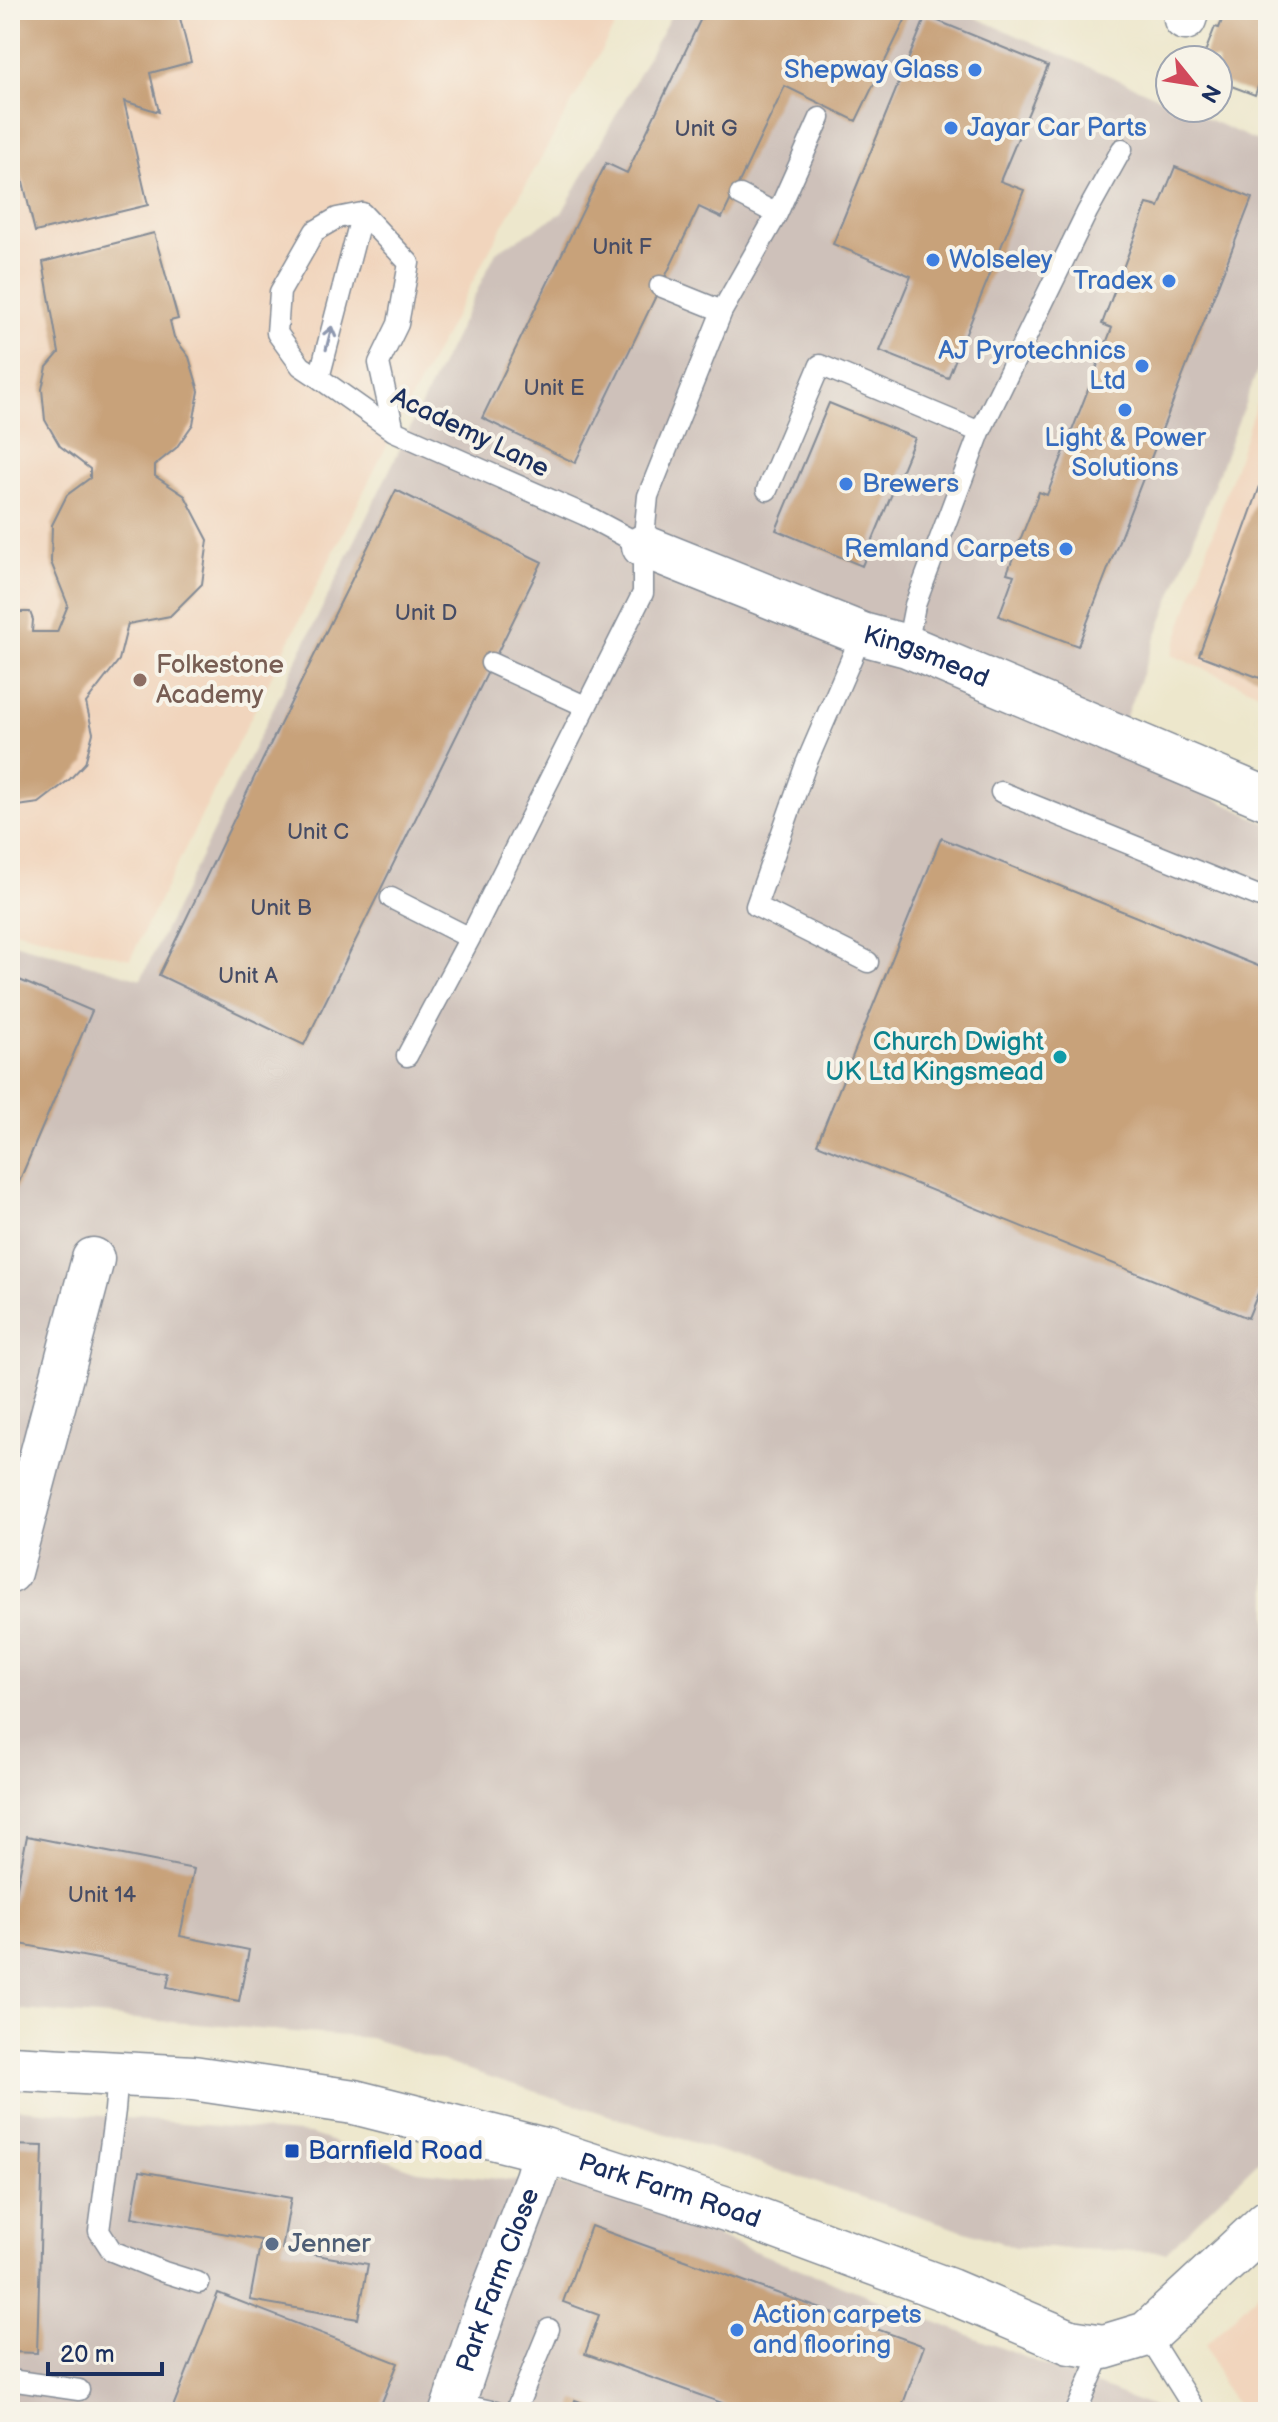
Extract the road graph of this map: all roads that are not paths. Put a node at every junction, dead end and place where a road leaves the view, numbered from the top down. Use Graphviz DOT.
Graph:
graph roads {
  1 [pos="820,118"];
  2 [pos="1122,149"];
  3 [pos="740,195"];
  4 [pos="362,213"];
  5 [pos="777,214"];
  6 [pos="660,286"];
  7 [pos="722,311"];
  8 [pos="319,378"];
  9 [pos="394,431"];
  10 [pos="980,432"];
  11 [pos="767,490"];
  12 [pos="585,515"];
  13 [pos="643,546"];
  14 [pos="862,634"];
  15 [pos="907,646"];
  16 [pos="491,663"];
  17 [pos="585,706"];
  18 [pos="1001,792"];
  19 [pos="1268,799"];
  20 [pos="391,898"];
  21 [pos="1268,900"];
  22 [pos="470,938"];
  23 [pos="868,962"];
  24 [pos="407,1056"];
  25 [pos="93,1259"];
  26 [pos="10,1572"];
  27 [pos="10,2068"];
  28 [pos="118,2074"];
  29 [pos="544,2150"];
  30 [pos="1268,2222"];
  31 [pos="199,2283"];
  32 [pos="549,2329"];
  33 [pos="1147,2334"];
  34 [pos="1104,2347"];
  35 [pos="10,2380"];
  36 [pos="79,2390"];
  37 [pos="453,2408"];
  38 [pos="496,2412"];
  39 [pos="515,2412"];
  40 [pos="1076,2412"];
  41 [pos="1196,2412"];
  1 -- 5 [label="lane"];
  2 -- 10 [label="lane"];
  3 -- 5 [label="lane"];
  8 -- 4 [label="lane, one-way"];
  4 -- 8 [label="lane, Academy Lane"];
  4 -- 9 [label="lane"];
  5 -- 7 [label="lane"];
  6 -- 7 [label="lane"];
  7 -- 13 [label="lane"];
  8 -- 9 [label="lane, Academy Lane"];
  9 -- 12 [label="lane, Academy Lane"];
  10 -- 11 [label="lane"];
  10 -- 15 [label="lane"];
  12 -- 13 [label="lane, Kingsmead"];
  13 -- 14 [label="street, Kingsmead"];
  13 -- 17 [label="lane"];
  14 -- 15 [label="street, Kingsmead"];
  14 -- 23 [label="lane"];
  15 -- 19 [label="street, Kingsmead"];
  16 -- 17 [label="lane"];
  17 -- 22 [label="lane"];
  18 -- 21 [label="lane"];
  20 -- 22 [label="lane"];
  22 -- 24 [label="lane"];
  25 -- 26 [label="street"];
  27 -- 28 [label="street, Park Farm Road"];
  28 -- 29 [label="street, Park Farm Road"];
  28 -- 31 [label="lane"];
  29 -- 34 [label="street, Park Farm Road"];
  29 -- 37 [label="street, Park Farm Close"];
  30 -- 33 [label="street, Park Farm Road"];
  32 -- 39 [label="lane"];
  33 -- 34 [label="street, Park Farm Road"];
  33 -- 41 [label="lane"];
  34 -- 40 [label="lane"];
  35 -- 36 [label="lane"];
  37 -- 38 [label="lane"];
}
